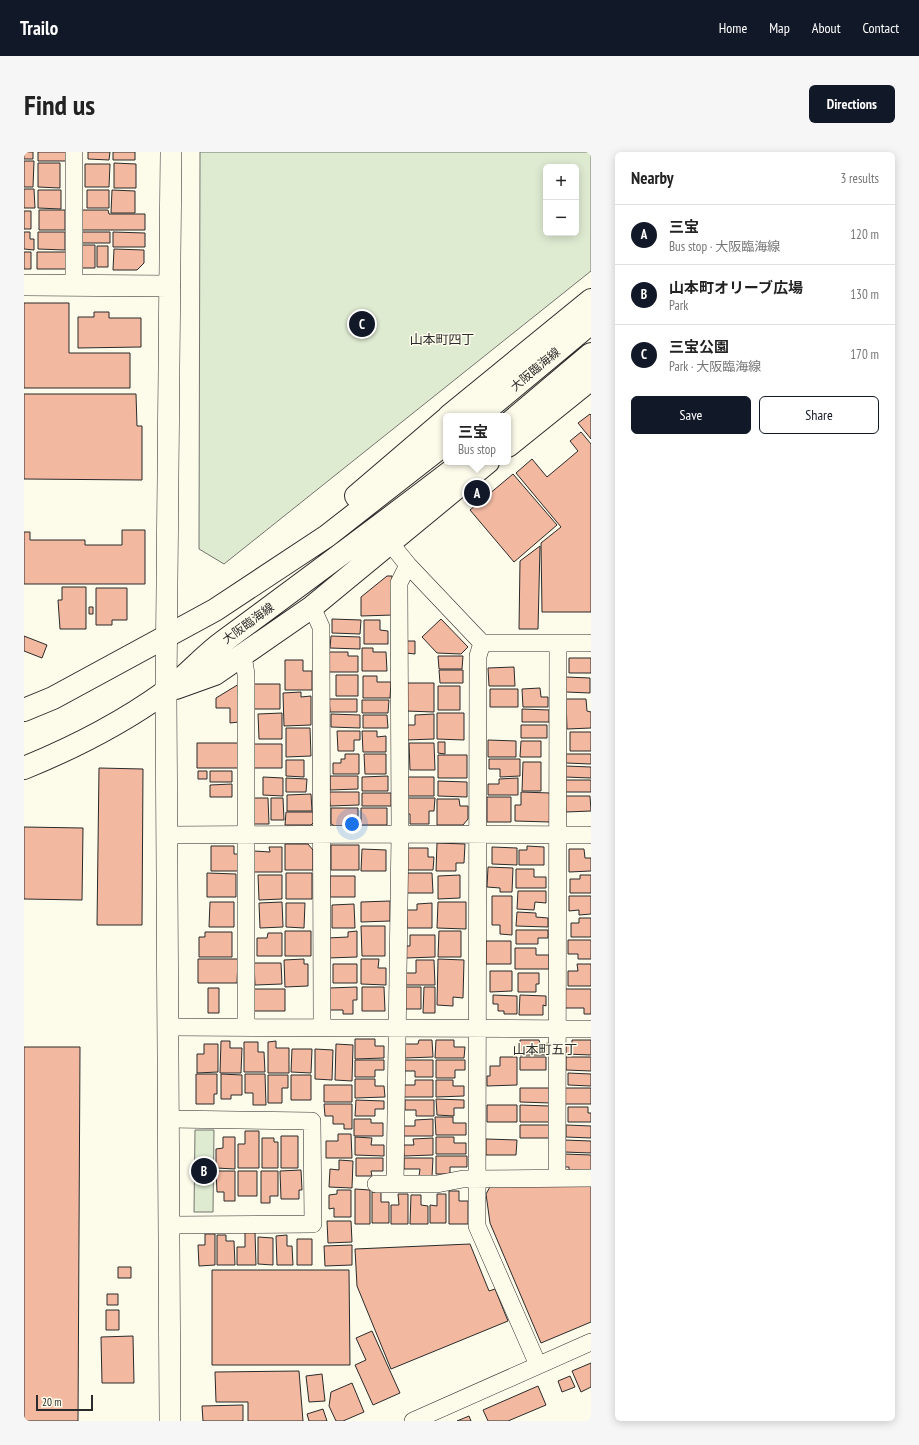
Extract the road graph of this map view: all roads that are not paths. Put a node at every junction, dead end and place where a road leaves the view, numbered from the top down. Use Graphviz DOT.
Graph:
graph roads {
  1 [pos="74,152"];
  2 [pos="171,152"];
  3 [pos="24,285"];
  4 [pos="74,285"];
  5 [pos="170,286"];
  6 [pos="591,300"];
  7 [pos="591,323"];
  8 [pos="591,354"];
  9 [pos="591,379"];
  10 [pos="453,413"];
  11 [pos="483,413"];
  12 [pos="511,421"];
  13 [pos="443,422"];
  14 [pos="511,444"];
  15 [pos="443,445"];
  16 [pos="459,465"];
  17 [pos="484,465"];
  18 [pos="390,543"];
  19 [pos="408,565"];
  20 [pos="245,590"];
  21 [pos="312,608"];
  22 [pos="166,638"];
  23 [pos="482,643"];
  24 [pos="558,643"];
  25 [pos="591,643"];
  26 [pos="243,656"];
  27 [pos="166,692"];
  28 [pos="24,710"];
  29 [pos="24,768"];
  30 [pos="323,834"];
  31 [pos="400,834"];
  32 [pos="478,834"];
  33 [pos="167,835"];
  34 [pos="246,835"];
  35 [pos="558,835"];
  36 [pos="591,835"];
  37 [pos="169,1026"];
  38 [pos="246,1027"];
  39 [pos="322,1027"];
  40 [pos="398,1027"];
  41 [pos="478,1028"];
  42 [pos="558,1029"];
  43 [pos="591,1029"];
  44 [pos="168,1119"];
  45 [pos="557,1178"];
  46 [pos="591,1178"];
  47 [pos="477,1179"];
  48 [pos="376,1184"];
  49 [pos="395,1184"];
  50 [pos="169,1225"];
  51 [pos="591,1342"];
  52 [pos="538,1365"];
  53 [pos="170,1421"];
  54 [pos="413,1421"];
  1 -- 4 [label="street"];
  2 -- 5 [label="street"];
  3 -- 4 [label="street"];
  4 -- 5 [label="street"];
  5 -- 22 [label="street"];
  6 -- 10 [label="main road"];
  7 -- 11 [label="main road, 大阪臨海線"];
  8 -- 12 [label="main road, 大阪臨海線"];
  9 -- 14 [label="main road"];
  13 -- 20 [label="main road"];
  15 -- 20 [label="main road"];
  16 -- 27 [label="main road, 大阪臨海線"];
  17 -- 18 [label="main road"];
  18 -- 19 [label="street"];
  18 -- 21 [label="main road"];
  19 -- 23 [label="street"];
  19 -- 31 [label="street"];
  20 -- 22 [label="main road"];
  21 -- 26 [label="main road"];
  21 -- 30 [label="street"];
  22 -- 27 [label="street"];
  22 -- 28 [label="main road"];
  23 -- 24 [label="street"];
  23 -- 32 [label="street"];
  24 -- 25 [label="street"];
  24 -- 35 [label="street"];
  26 -- 27 [label="main road"];
  26 -- 34 [label="street"];
  27 -- 29 [label="main road, 大阪臨海線"];
  27 -- 33 [label="street"];
  30 -- 31 [label="street"];
  30 -- 34 [label="street"];
  30 -- 39 [label="street"];
  31 -- 32 [label="street"];
  31 -- 40 [label="street"];
  32 -- 35 [label="street"];
  32 -- 41 [label="street"];
  33 -- 34 [label="street"];
  33 -- 37 [label="street"];
  34 -- 38 [label="street"];
  35 -- 36 [label="street"];
  35 -- 42 [label="street"];
  37 -- 38 [label="street"];
  37 -- 44 [label="street"];
  38 -- 39 [label="street"];
  39 -- 40 [label="street"];
  40 -- 41 [label="street"];
  40 -- 49 [label="street"];
  41 -- 42 [label="street"];
  41 -- 47 [label="street"];
  42 -- 43 [label="street"];
  42 -- 45 [label="street"];
  44 -- 50 [label="street"];
  44 -- 50 [label="street"];
  45 -- 46 [label="street"];
  45 -- 47 [label="street"];
  47 -- 49 [label="street"];
  47 -- 52 [label="street"];
  48 -- 49 [label="street"];
  50 -- 53 [label="street"];
  51 -- 52 [label="street"];
  52 -- 54 [label="street"];
}
